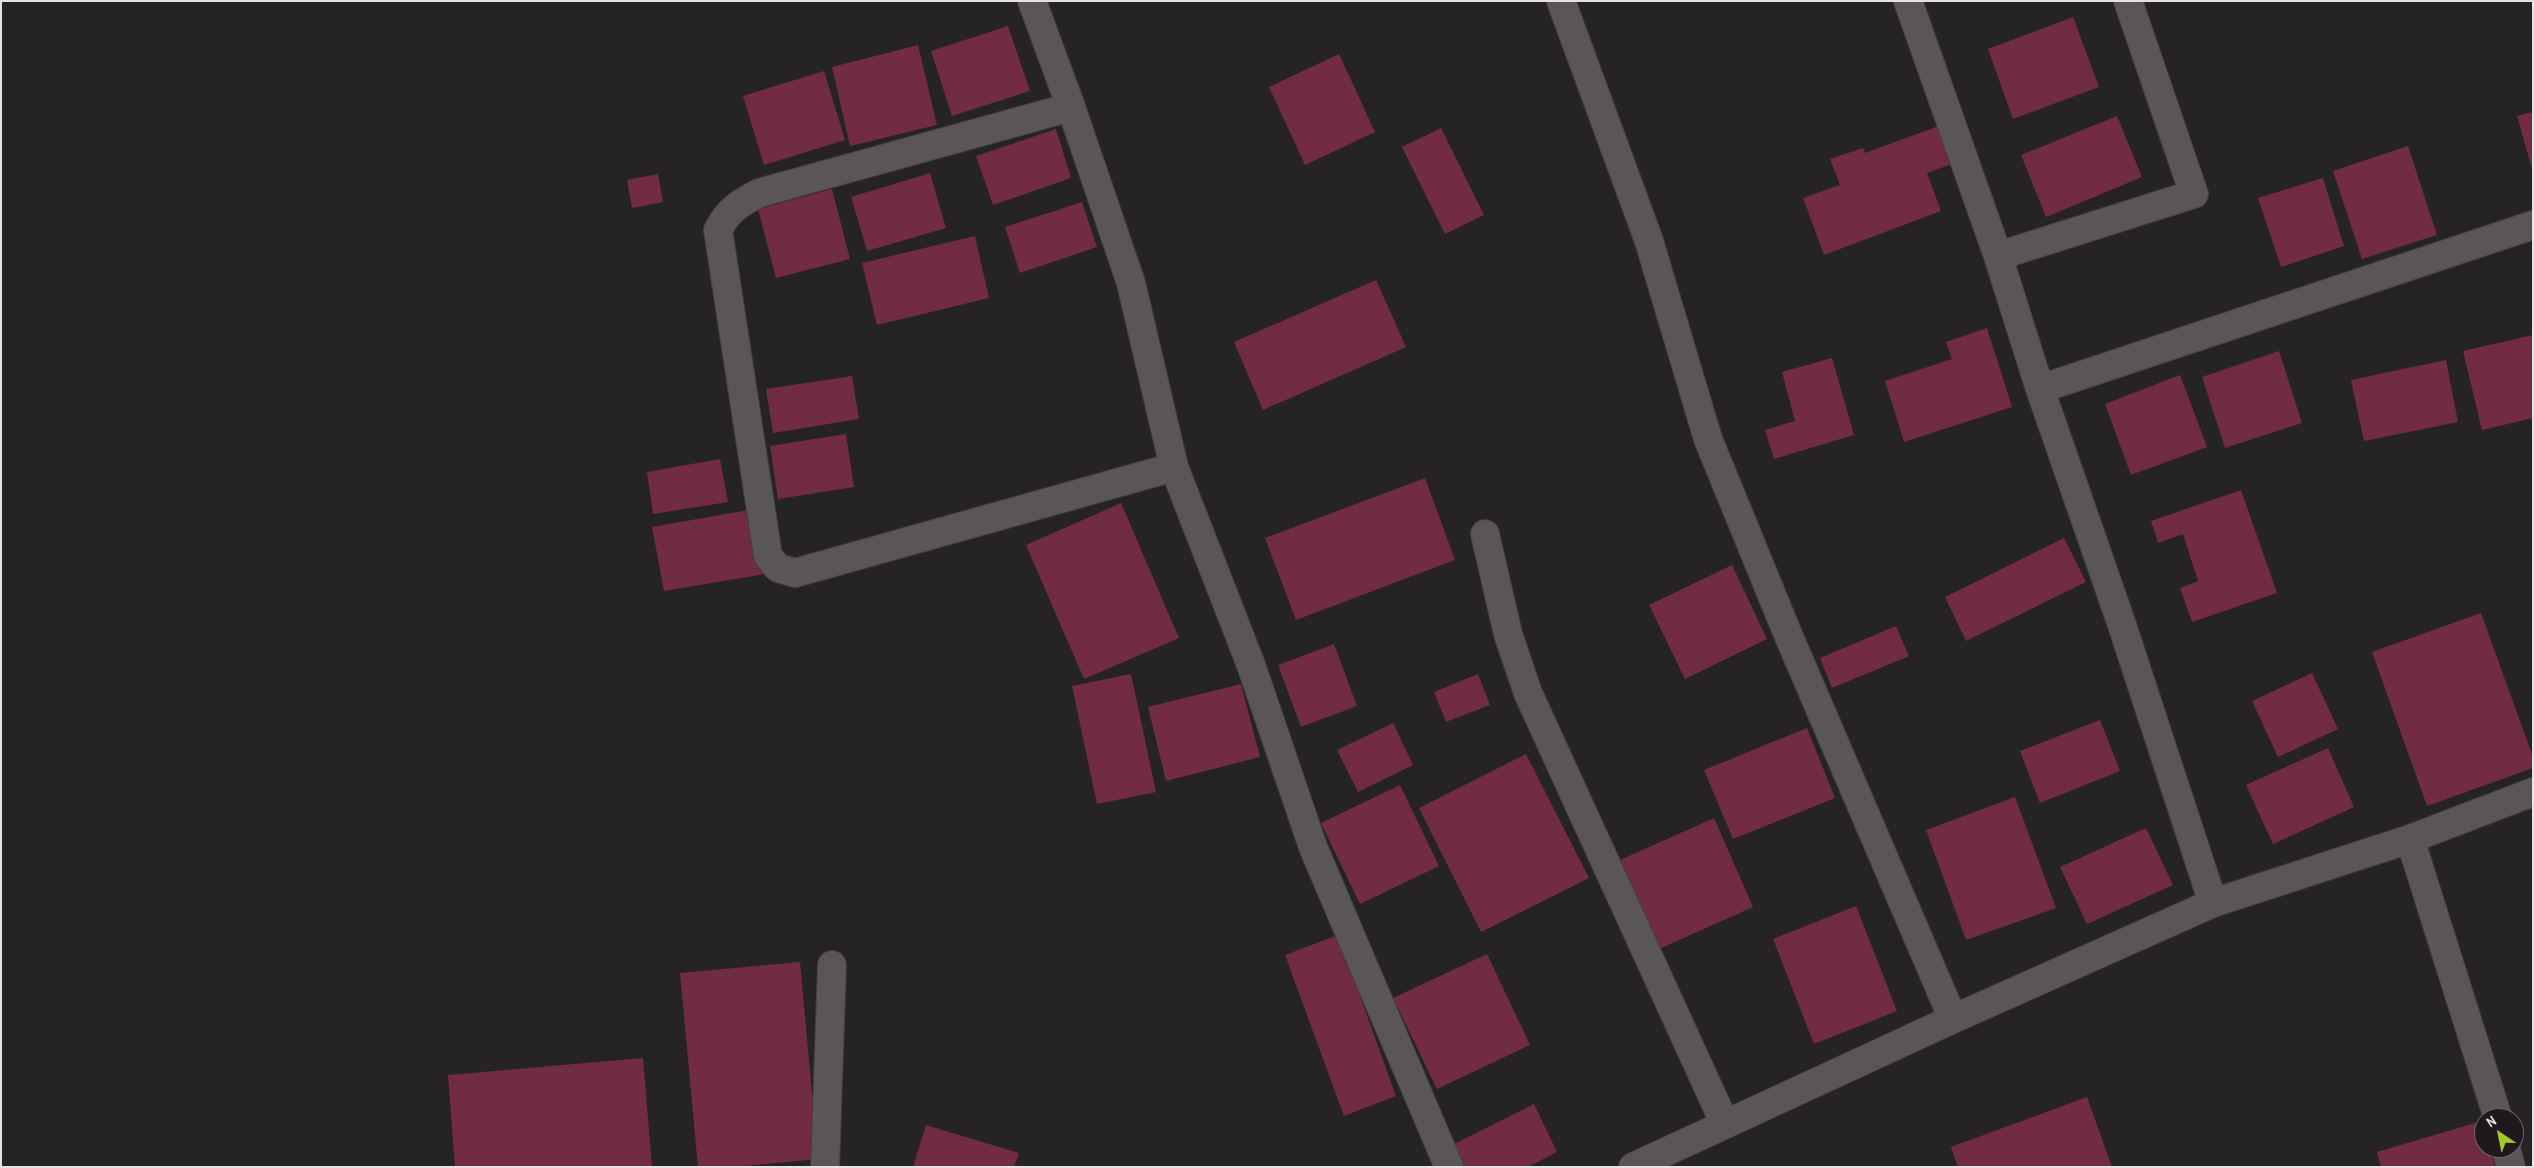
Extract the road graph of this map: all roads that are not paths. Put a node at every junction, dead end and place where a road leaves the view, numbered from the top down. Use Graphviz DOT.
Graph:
graph roads {
  1 [pos="1032,1"];
  2 [pos="1561,1"];
  3 [pos="1908,1"];
  4 [pos="2128,1"];
  5 [pos="1071,107"];
  6 [pos="2533,225"];
  7 [pos="1998,256"];
  8 [pos="2040,389"];
  9 [pos="1174,467"];
  10 [pos="1485,534"];
  11 [pos="2533,792"];
  12 [pos="2410,839"];
  13 [pos="2213,903"];
  14 [pos="832,965"];
  15 [pos="1953,1019"];
  16 [pos="2495,1108"];
  17 [pos="1725,1124"];
  18 [pos="825,1167"];
  19 [pos="1449,1167"];
  20 [pos="1633,1167"];
  1 -- 5 [label="street"];
  2 -- 15 [label="street"];
  3 -- 7 [label="street"];
  4 -- 7 [label="street"];
  5 -- 9 [label="street"];
  5 -- 9 [label="street"];
  6 -- 8 [label="street"];
  7 -- 8 [label="street"];
  8 -- 13 [label="street"];
  9 -- 19 [label="street"];
  10 -- 17 [label="street"];
  11 -- 12 [label="street"];
  12 -- 13 [label="street"];
  12 -- 16 [label="street"];
  13 -- 15 [label="street"];
  14 -- 18 [label="street"];
  15 -- 17 [label="street"];
  17 -- 20 [label="street"];
}
